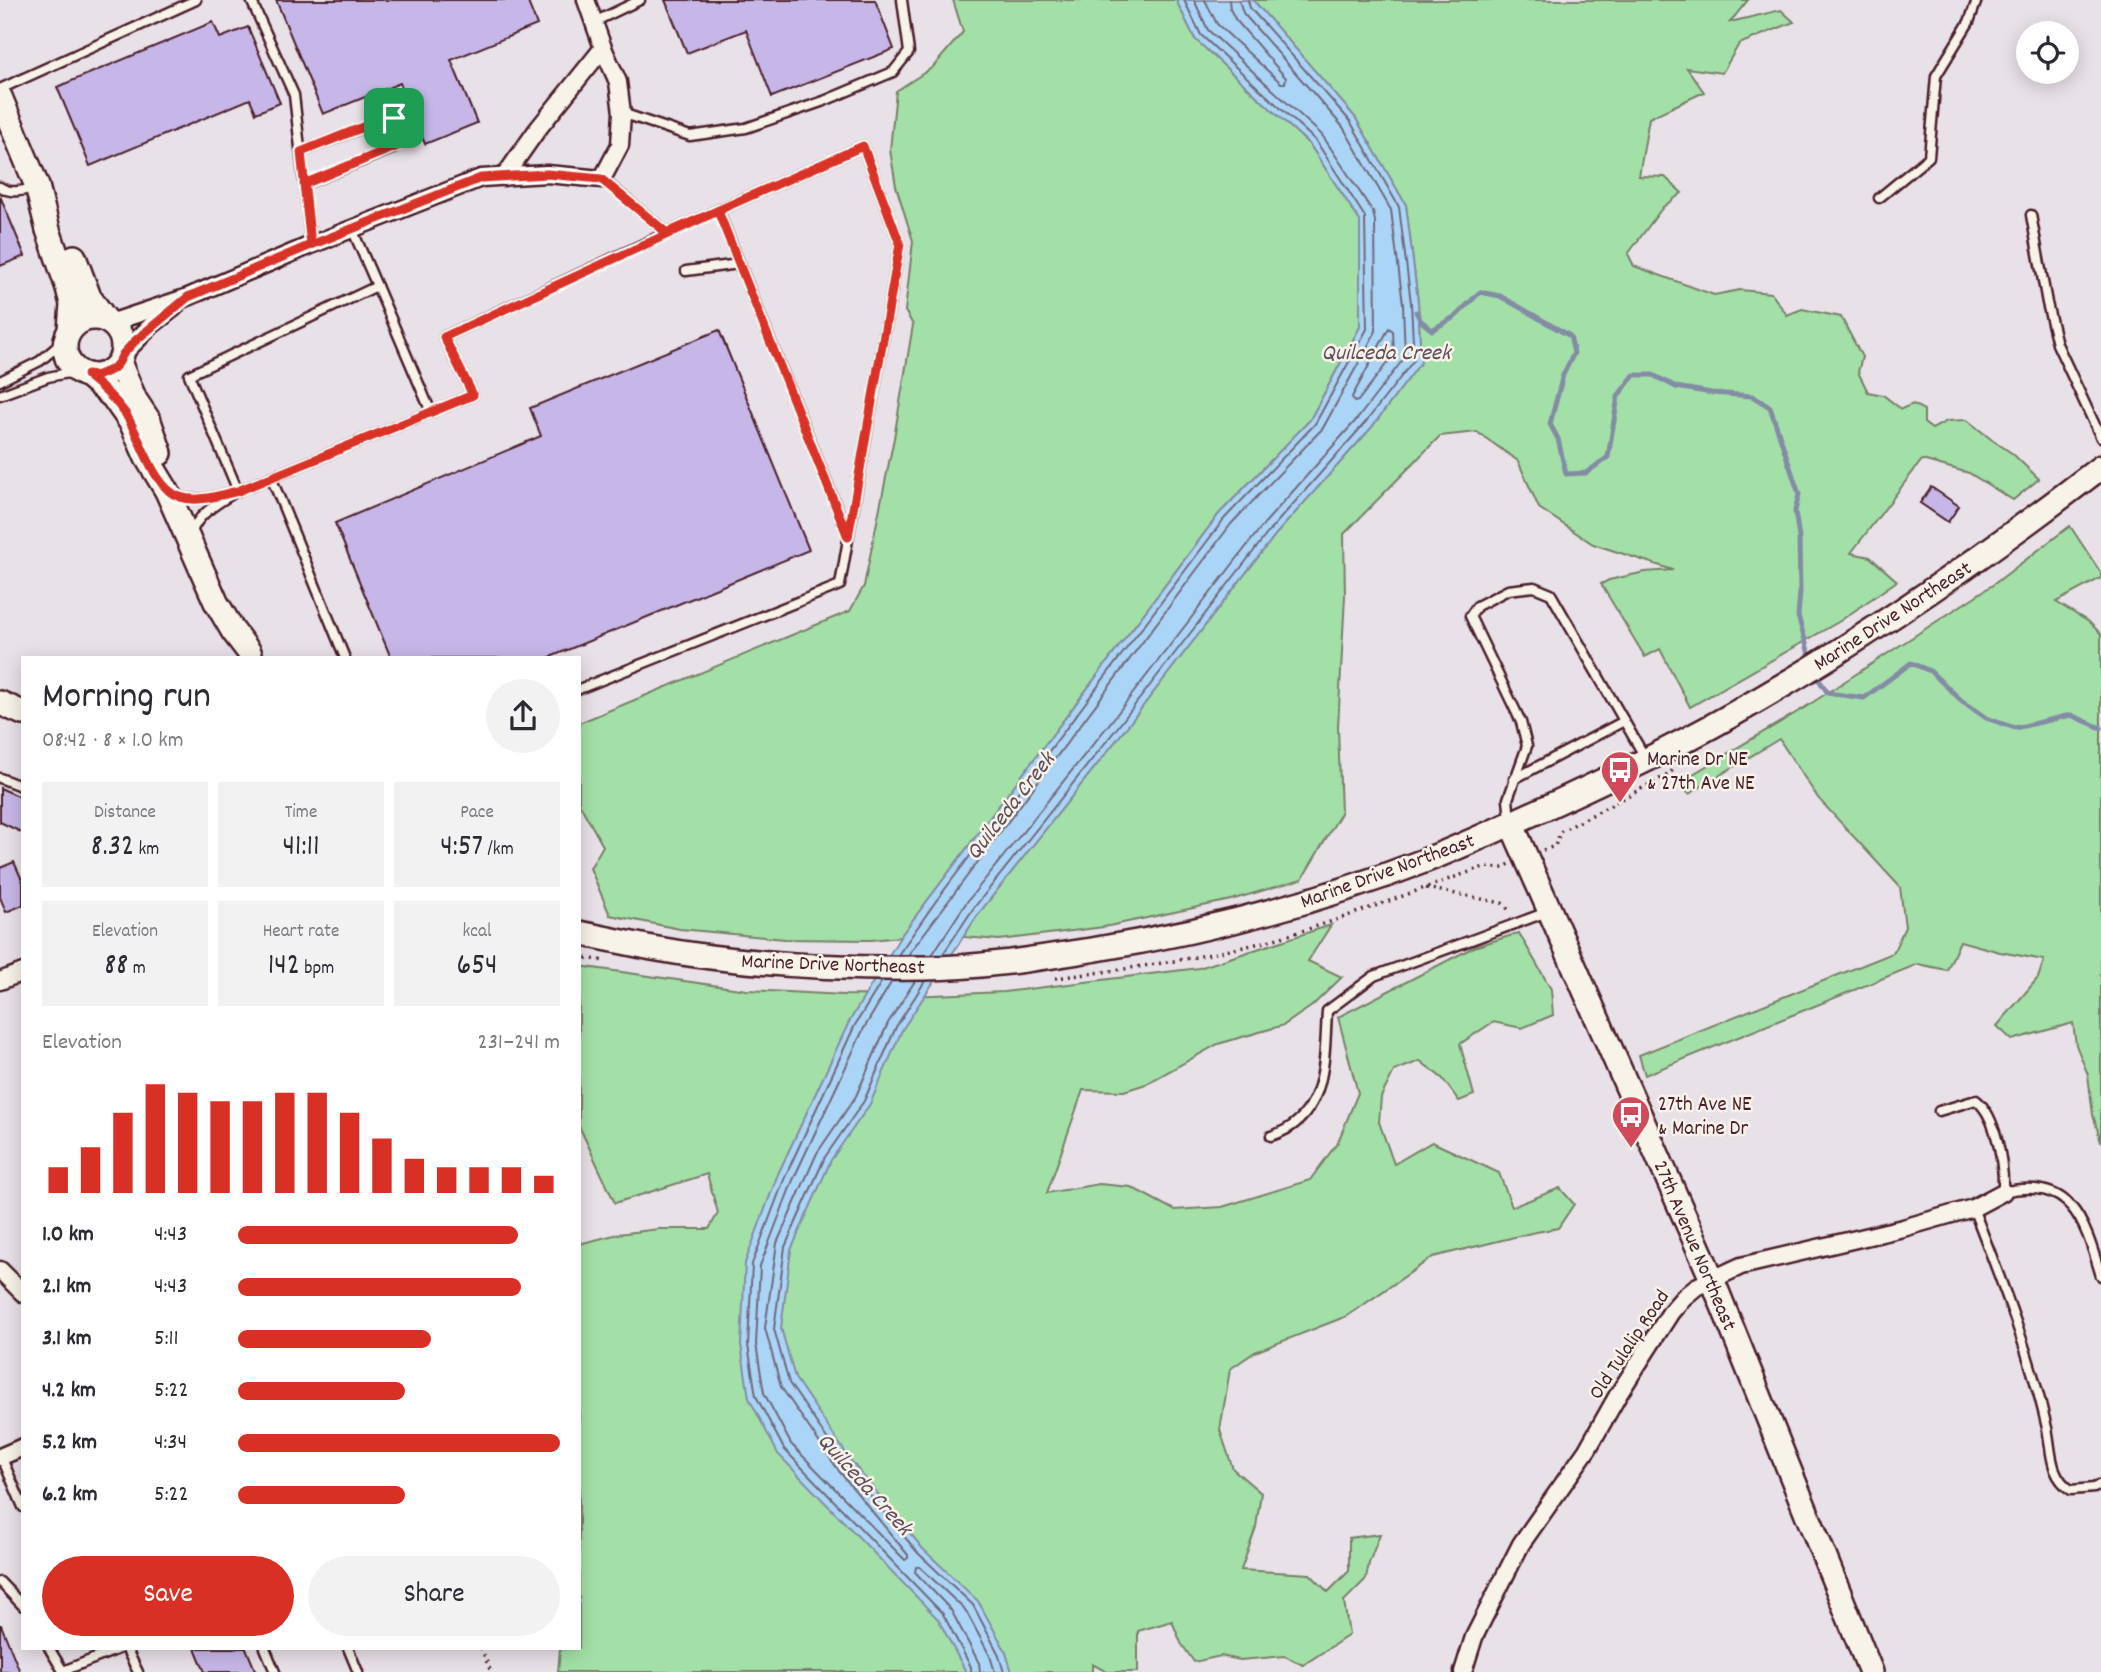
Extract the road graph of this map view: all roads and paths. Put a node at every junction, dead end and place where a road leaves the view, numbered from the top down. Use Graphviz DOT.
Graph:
graph roads {
  1 [pos="196,0"];
  2 [pos="251,0"];
  3 [pos="586,0"];
  4 [pos="640,0"];
  5 [pos="902,0"];
  6 [pos="1977,0"];
  7 [pos="594,22"];
  8 [pos="603,48"];
  9 [pos="0,89"];
  10 [pos="2,110"];
  11 [pos="622,113"];
  12 [pos="301,152"];
  13 [pos="504,177"];
  14 [pos="601,179"];
  15 [pos="304,184"];
  16 [pos="37,186"];
  17 [pos="0,187"];
  18 [pos="1879,198"];
  19 [pos="718,211"];
  20 [pos="2031,215"];
  21 [pos="352,229"];
  22 [pos="667,233"];
  23 [pos="311,245"];
  24 [pos="740,264"];
  25 [pos="686,271"];
  26 [pos="377,286"];
  27 [pos="188,297"];
  28 [pos="108,321"];
  29 [pos="68,334"];
  30 [pos="121,358"];
  31 [pos="82,373"];
  32 [pos="0,381"];
  33 [pos="0,396"];
  34 [pos="431,412"];
  35 [pos="2101,438"];
  36 [pos="2101,467"];
  37 [pos="271,477"];
  38 [pos="167,491"];
  39 [pos="238,491"];
  40 [pos="848,537"];
  41 [pos="189,542"];
  42 [pos="233,631"];
  43 [pos="237,656"];
  44 [pos="250,656"];
  45 [pos="344,656"];
  46 [pos="581,689"];
  47 [pos="0,703"];
  48 [pos="21,712"];
  49 [pos="1624,721"];
  50 [pos="1646,760"];
  51 [pos="1677,766"];
  52 [pos="0,778"];
  53 [pos="1514,779"];
  54 [pos="21,786"];
  55 [pos="1511,823"];
  56 [pos="1526,858"];
  57 [pos="1424,887"];
  58 [pos="1405,894"];
  59 [pos="1550,911"];
  60 [pos="1520,922"];
  61 [pos="581,933"];
  62 [pos="21,973"];
  63 [pos="0,981"];
  64 [pos="1939,1111"];
  65 [pos="1271,1136"];
  66 [pos="2003,1192"];
  67 [pos="1973,1208"];
  68 [pos="0,1270"];
  69 [pos="2101,1276"];
  70 [pos="1712,1279"];
  71 [pos="21,1291"];
  72 [pos="21,1448"];
  73 [pos="0,1456"];
  74 [pos="2101,1484"];
  75 [pos="21,1503"];
  76 [pos="0,1582"];
  77 [pos="21,1604"];
  78 [pos="50,1650"];
  79 [pos="119,1650"];
  80 [pos="125,1650"];
  81 [pos="266,1650"];
  82 [pos="349,1650"];
  83 [pos="482,1650"];
  84 [pos="138,1672"];
  85 [pos="275,1672"];
  86 [pos="358,1672"];
  87 [pos="491,1672"];
  88 [pos="1463,1672"];
  89 [pos="1871,1672"];
  1 -- 9 [label="lane"];
  2 -- 12 [label="lane"];
  3 -- 7 [label="street"];
  4 -- 7 [label="lane"];
  5 -- 11 [label="lane"];
  6 -- 18 [label="lane"];
  7 -- 8 [label="street"];
  8 -- 11 [label="street"];
  8 -- 13 [label="street"];
  10 -- 16 [label="street"];
  11 -- 14 [label="street"];
  12 -- 15 [label="lane"];
  12 -- 15 [label="lane"];
  13 -- 14 [label="street"];
  13 -- 21 [label="street"];
  14 -- 22 [label="lane"];
  15 -- 23 [label="lane"];
  16 -- 17 [label="lane"];
  16 -- 28 [label="street"];
  16 -- 29 [label="street"];
  19 -- 22 [label="lane"];
  19 -- 24 [label="lane"];
  19 -- 40 [label="lane"];
  20 -- 35 [label="lane"];
  21 -- 23 [label="street"];
  21 -- 26 [label="lane"];
  22 -- 34 [label="lane"];
  23 -- 27 [label="street"];
  24 -- 25 [label="lane"];
  24 -- 40 [label="lane"];
  26 -- 34 [label="lane"];
  26 -- 39 [label="lane"];
  27 -- 28 [label="street"];
  27 -- 30 [label="street"];
  28 -- 29 [label="street"];
  28 -- 30 [label="street"];
  29 -- 31 [label="street"];
  29 -- 32 [label="lane"];
  30 -- 31 [label="street"];
  30 -- 38 [label="street"];
  31 -- 33 [label="lane"];
  31 -- 38 [label="street"];
  34 -- 37 [label="lane"];
  36 -- 50 [label="street, Marine Drive Northeast"];
  37 -- 39 [label="lane"];
  37 -- 45 [label="lane"];
  38 -- 39 [label="lane"];
  38 -- 41 [label="street"];
  39 -- 41 [label="lane"];
  40 -- 46 [label="lane"];
  41 -- 42 [label="street"];
  42 -- 43 [label="street"];
  42 -- 44 [label="street"];
  47 -- 48 [label="street"];
  49 -- 50 [label="lane"];
  49 -- 53 [label="lane"];
  49 -- 53 [label="lane"];
  50 -- 55 [label="street, Marine Drive Northeast"];
  51 -- 56 [label="path"];
  52 -- 54 [label="lane"];
  53 -- 55 [label="lane"];
  55 -- 56 [label="street, 27th Avenue Northeast"];
  55 -- 61 [label="street, Marine Drive Northeast"];
  56 -- 57 [label="path"];
  56 -- 59 [label="street, 27th Avenue Northeast"];
  57 -- 58 [label="path"];
  57 -- 60 [label="path"];
  59 -- 60 [label="lane"];
  59 -- 70 [label="street, 27th Avenue Northeast"];
  60 -- 65 [label="lane"];
  62 -- 63 [label="street"];
  64 -- 66 [label="lane"];
  66 -- 67 [label="street, Old Tulalip Road"];
  66 -- 69 [label="lane"];
  67 -- 70 [label="street, Old Tulalip Road"];
  67 -- 74 [label="lane"];
  68 -- 71 [label="street"];
  70 -- 88 [label="street, Old Tulalip Road"];
  70 -- 89 [label="street, 27th Avenue Northeast"];
  72 -- 73 [label="street"];
  73 -- 75 [label="lane"];
  76 -- 77 [label="lane"];
  78 -- 79 [label="lane"];
  80 -- 84 [label="lane"];
  81 -- 85 [label="lane"];
  82 -- 86 [label="lane"];
  83 -- 87 [label="path"];
}
